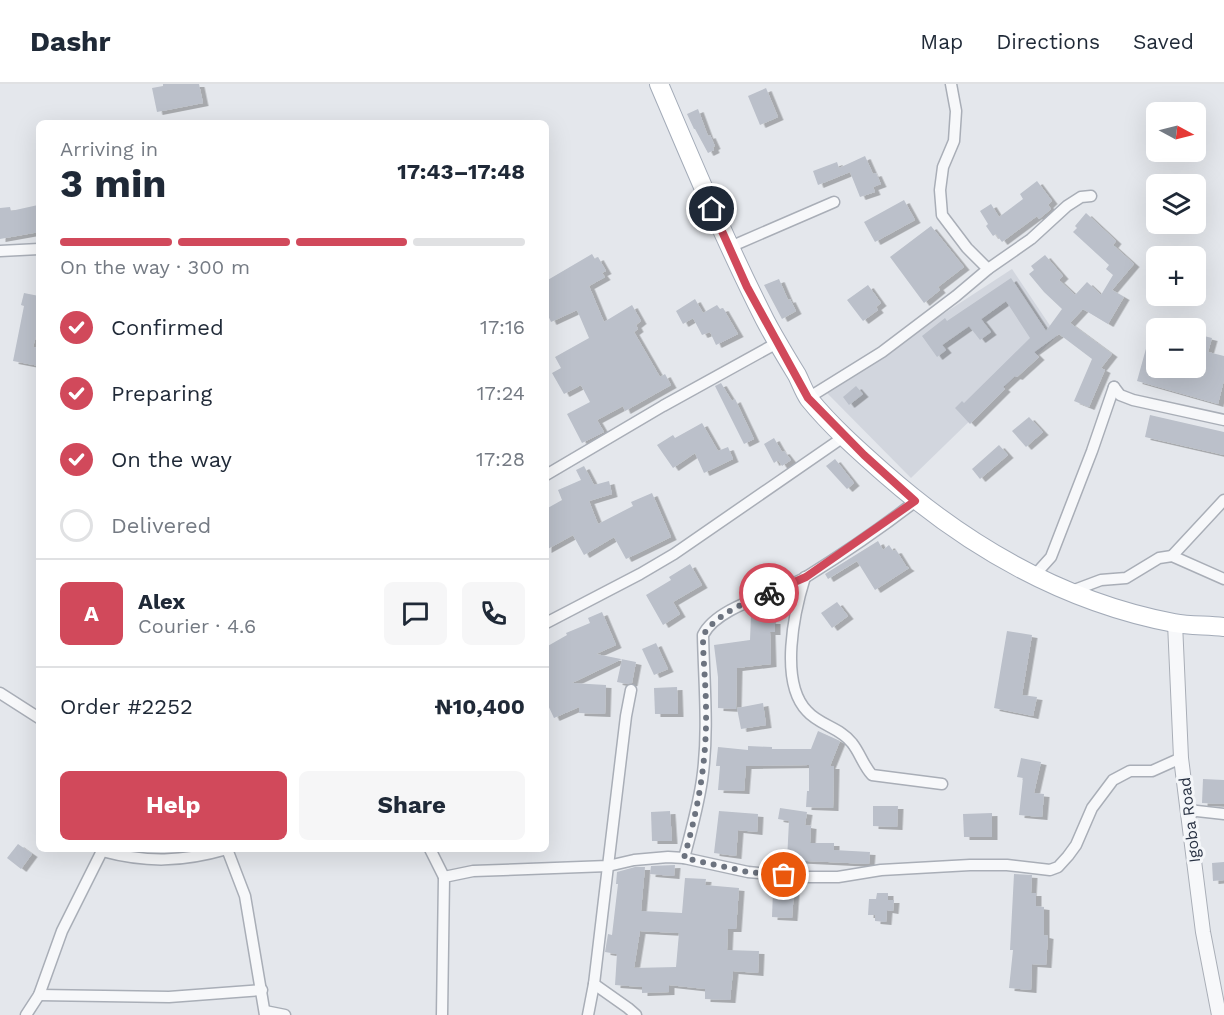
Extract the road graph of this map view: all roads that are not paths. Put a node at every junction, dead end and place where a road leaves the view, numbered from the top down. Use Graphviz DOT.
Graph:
graph roads {
  1 [pos="659,84"];
  2 [pos="951,84"];
  3 [pos="1091,196"];
  4 [pos="834,202"];
  5 [pos="730,247"];
  6 [pos="36,249"];
  7 [pos="0,251"];
  8 [pos="988,269"];
  9 [pos="777,343"];
  10 [pos="808,398"];
  11 [pos="1224,420"];
  12 [pos="845,436"];
  13 [pos="549,473"];
  14 [pos="1224,500"];
  15 [pos="915,501"];
  16 [pos="1172,556"];
  17 [pos="1033,576"];
  18 [pos="806,577"];
  19 [pos="1224,579"];
  20 [pos="1068,592"];
  21 [pos="549,621"];
  22 [pos="1175,623"];
  23 [pos="1224,627"];
  24 [pos="631,690"];
  25 [pos="0,693"];
  26 [pos="36,716"];
  27 [pos="1181,758"];
  28 [pos="942,784"];
  29 [pos="1188,810"];
  30 [pos="1224,814"];
  31 [pos="101,852"];
  32 [pos="111,852"];
  33 [pos="216,852"];
  34 [pos="228,852"];
  35 [pos="432,852"];
  36 [pos="684,858"];
  37 [pos="608,866"];
  38 [pos="444,877"];
  39 [pos="594,984"];
  40 [pos="262,990"];
  41 [pos="39,995"];
  42 [pos="265,1013"];
  43 [pos="26,1015"];
  44 [pos="285,1015"];
  45 [pos="442,1015"];
  46 [pos="588,1015"];
  47 [pos="636,1015"];
  48 [pos="1218,1015"];
  1 -- 5 [label="main road"];
  2 -- 8 [label="street"];
  3 -- 8 [label="street"];
  4 -- 5 [label="street"];
  5 -- 9 [label="main road"];
  6 -- 7 [label="street"];
  8 -- 10 [label="street"];
  9 -- 10 [label="main road"];
  9 -- 13 [label="street"];
  10 -- 12 [label="main road"];
  11 -- 17 [label="street"];
  12 -- 15 [label="main road"];
  12 -- 21 [label="street"];
  14 -- 16 [label="street"];
  15 -- 17 [label="main road"];
  15 -- 18 [label="street"];
  16 -- 19 [label="street"];
  16 -- 20 [label="street"];
  17 -- 20 [label="main road"];
  18 -- 28 [label="street"];
  18 -- 36 [label="street"];
  20 -- 22 [label="main road"];
  22 -- 23 [label="main road"];
  22 -- 27 [label="street, Igoba Road"];
  24 -- 37 [label="street"];
  25 -- 26 [label="street"];
  27 -- 29 [label="street, Igoba Road"];
  27 -- 36 [label="street"];
  29 -- 30 [label="street"];
  29 -- 48 [label="street, Igoba Road"];
  31 -- 41 [label="street"];
  32 -- 33 [label="street"];
  34 -- 40 [label="street"];
  35 -- 38 [label="street"];
  36 -- 37 [label="street"];
  37 -- 38 [label="street"];
  37 -- 39 [label="street"];
  38 -- 45 [label="street"];
  39 -- 46 [label="street"];
  39 -- 47 [label="street"];
  40 -- 41 [label="street"];
  40 -- 42 [label="street"];
  41 -- 43 [label="street"];
  42 -- 44 [label="street"];
}
